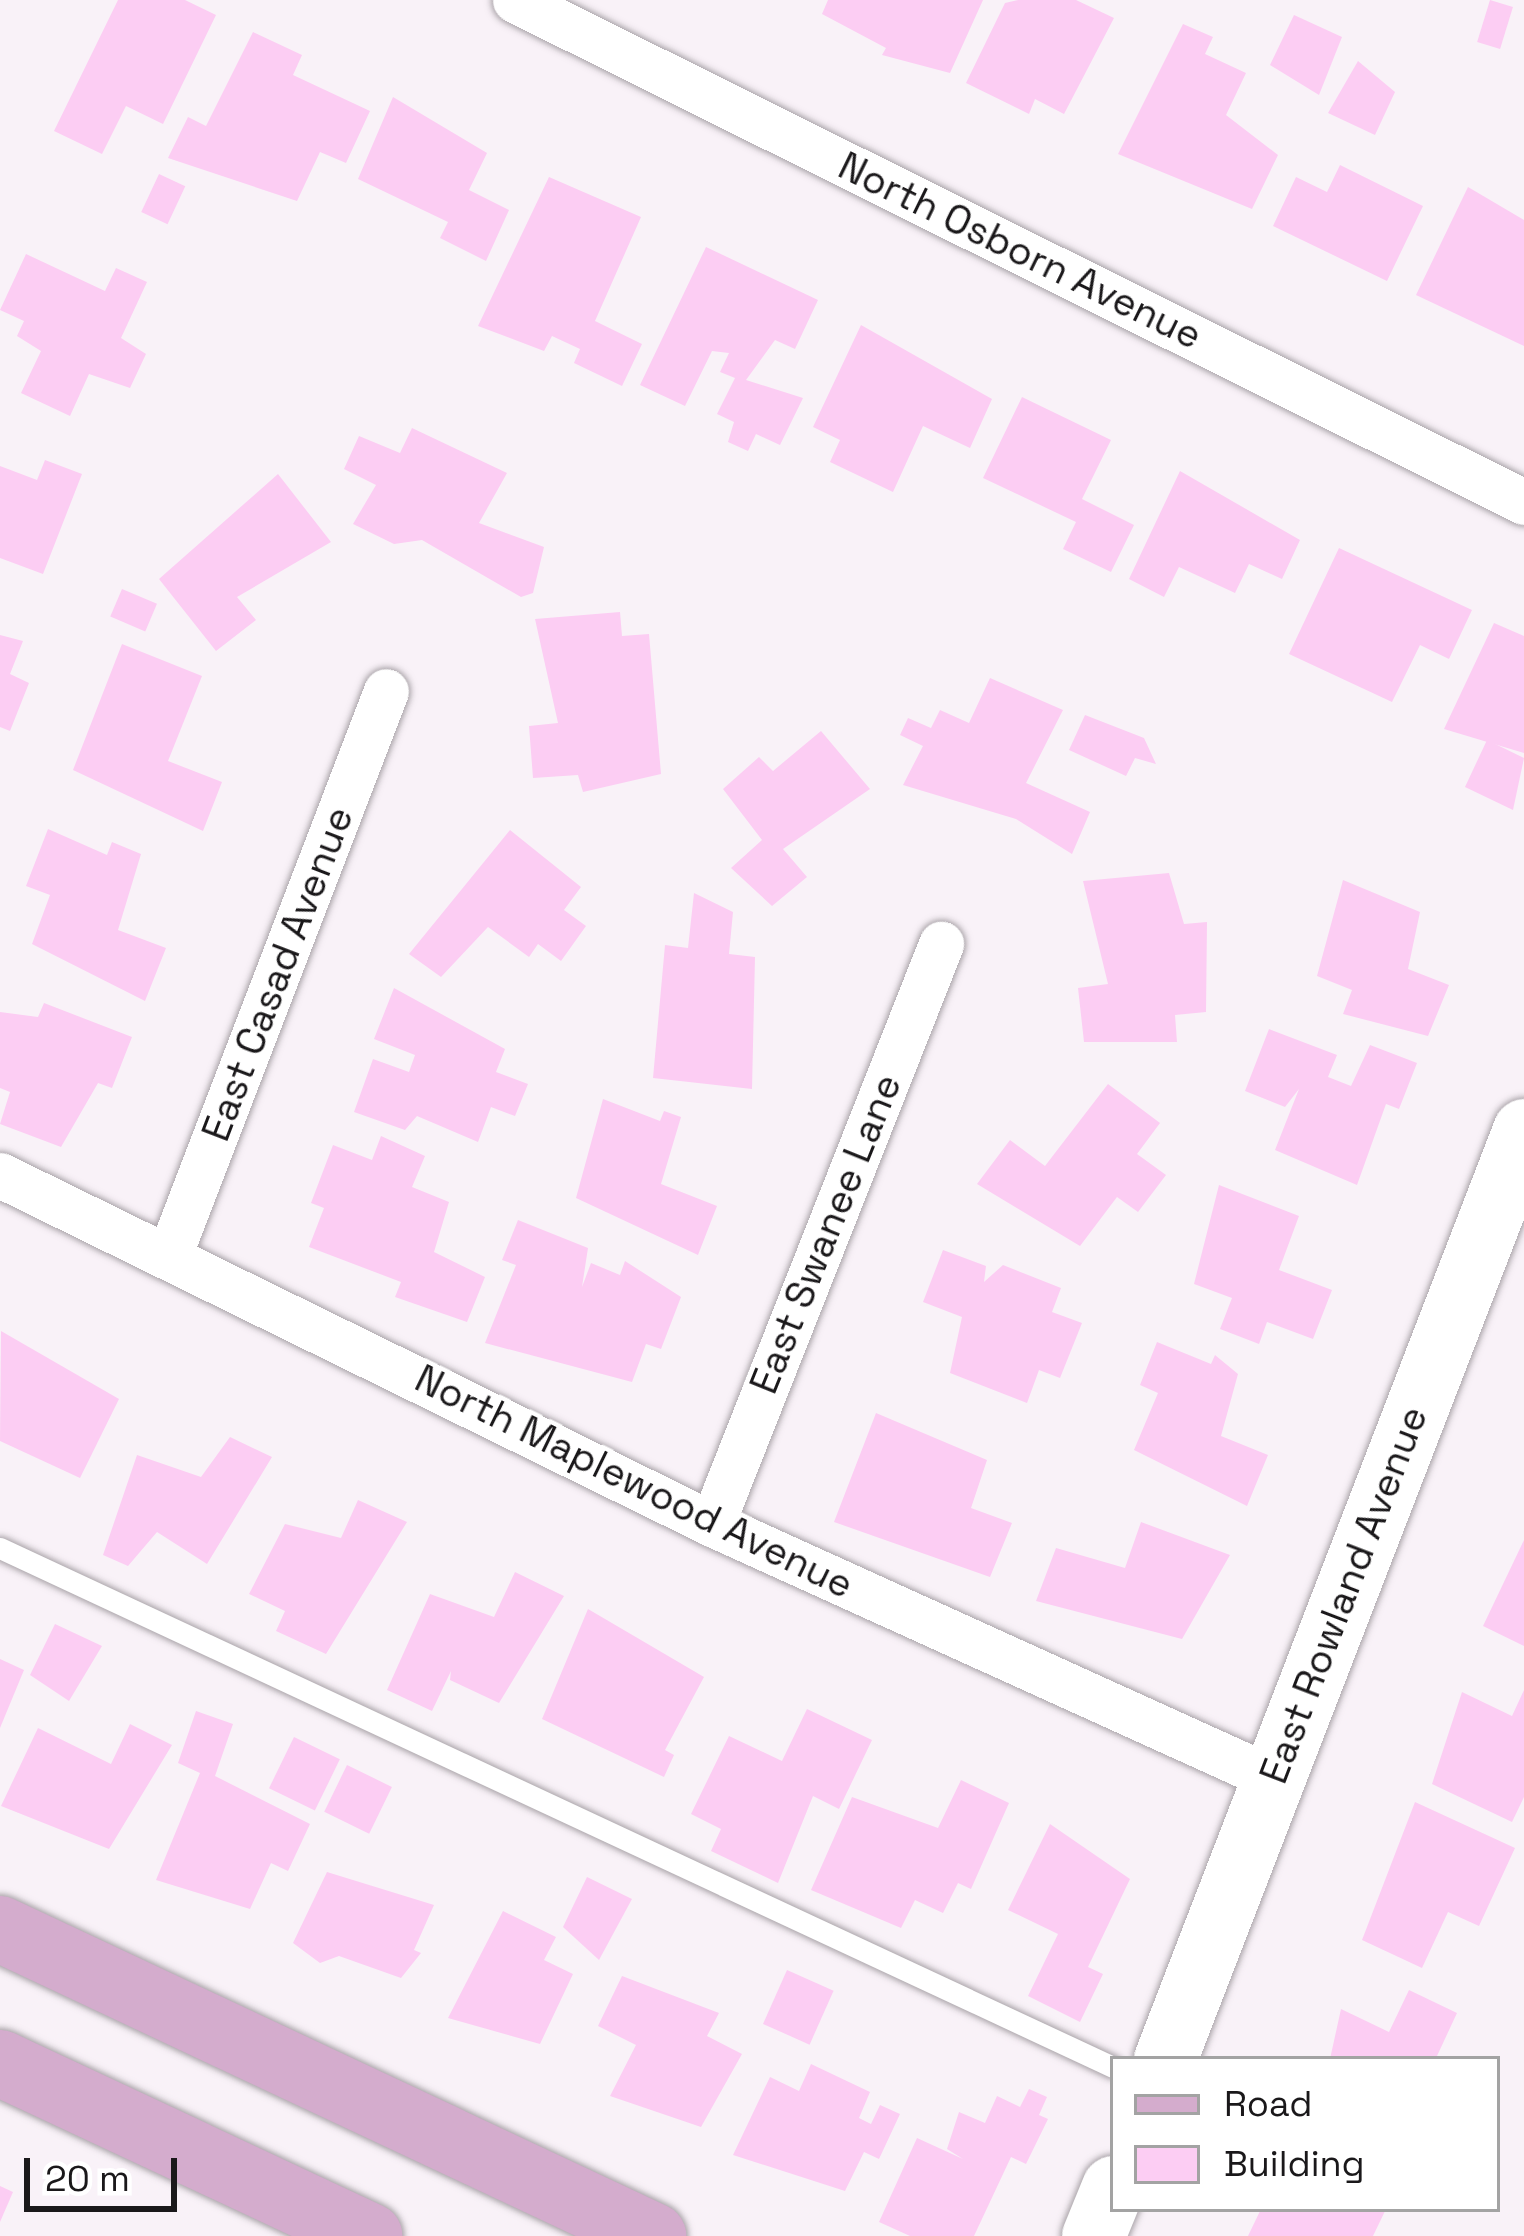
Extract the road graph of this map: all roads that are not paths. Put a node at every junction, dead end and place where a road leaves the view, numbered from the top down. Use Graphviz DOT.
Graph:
graph roads {
  1 [pos="515,0"];
  2 [pos="1524,502"];
  3 [pos="386,692"];
  4 [pos="941,944"];
  5 [pos="1524,1130"];
  6 [pos="0,1175"];
  7 [pos="169,1256"];
  8 [pos="712,1523"];
  9 [pos="0,1548"];
  10 [pos="1272,1778"];
  11 [pos="0,1929"];
  12 [pos="1166,2056"];
  13 [pos="0,2063"];
  14 [pos="1110,2066"];
  15 [pos="1110,2194"];
  16 [pos="370,2236"];
  17 [pos="653,2236"];
  18 [pos="1093,2236"];
  1 -- 2 [label="street, North Osborn Avenue"];
  3 -- 7 [label="street, East Casad Avenue"];
  4 -- 8 [label="street, East Swanee Lane"];
  5 -- 10 [label="street, East Rowland Avenue"];
  6 -- 7 [label="street, North Maplewood Avenue"];
  7 -- 8 [label="street, North Maplewood Avenue"];
  8 -- 10 [label="street, North Maplewood Avenue"];
  9 -- 14 [label="lane"];
  10 -- 12 [label="street, East Rowland Avenue"];
  11 -- 17 [label="main road"];
  13 -- 16 [label="main road"];
  15 -- 18 [label="street"];
}
